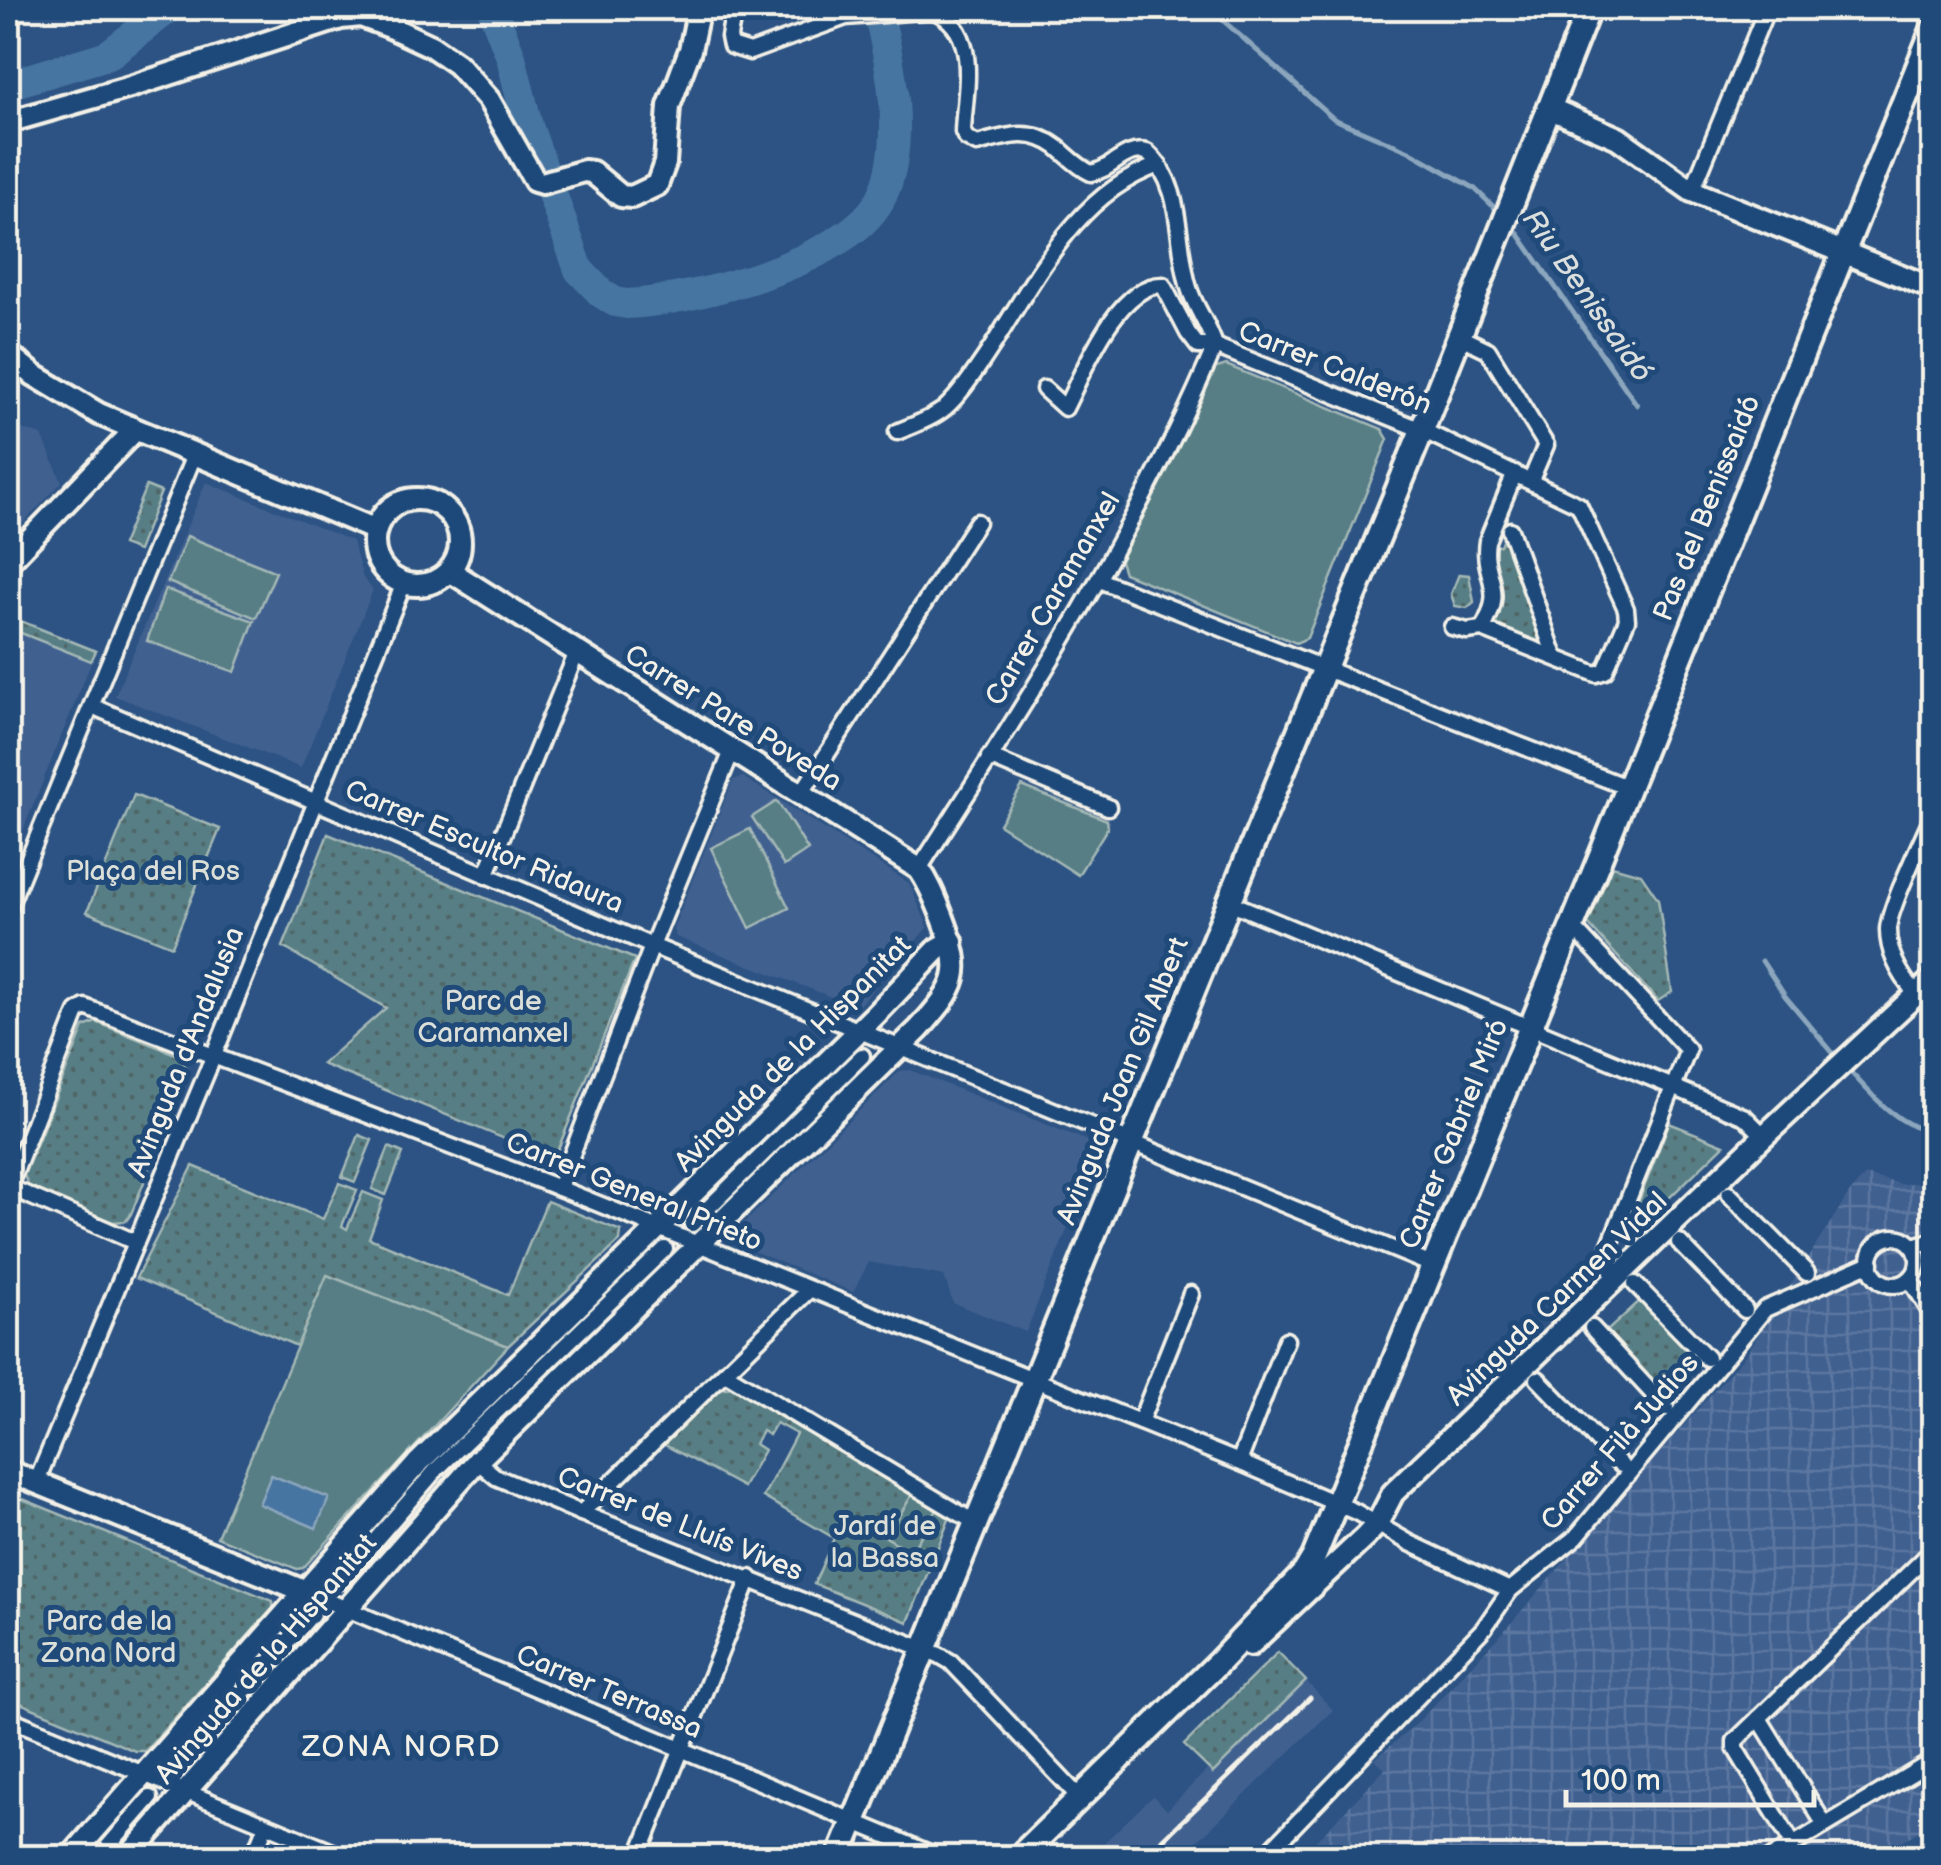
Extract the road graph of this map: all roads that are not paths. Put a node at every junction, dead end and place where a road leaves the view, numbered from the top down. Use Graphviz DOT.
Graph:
graph roads {
  1 [pos="699,8"];
  2 [pos="734,8"];
  3 [pos="927,8"];
  4 [pos="1590,8"];
  5 [pos="1767,8"];
  6 [pos="1934,27"];
  7 [pos="1546,117"];
  8 [pos="8,122"];
  9 [pos="1160,165"];
  10 [pos="1692,191"];
  11 [pos="1842,252"];
  12 [pos="1934,289"];
  13 [pos="1461,332"];
  14 [pos="1215,346"];
  15 [pos="8,354"];
  16 [pos="1044,389"];
  17 [pos="135,430"];
  18 [pos="1422,430"];
  19 [pos="897,432"];
  20 [pos="195,453"];
  21 [pos="1515,472"];
  22 [pos="1532,480"];
  23 [pos="977,522"];
  24 [pos="376,530"];
  25 [pos="1510,530"];
  26 [pos="8,562"];
  27 [pos="450,571"];
  28 [pos="1099,580"];
  29 [pos="404,583"];
  30 [pos="1452,627"];
  31 [pos="1482,628"];
  32 [pos="577,652"];
  33 [pos="1555,656"];
  34 [pos="1324,670"];
  35 [pos="92,706"];
  36 [pos="732,750"];
  37 [pos="989,757"];
  38 [pos="1626,787"];
  39 [pos="800,794"];
  40 [pos="313,802"];
  41 [pos="1108,808"];
  42 [pos="1934,812"];
  43 [pos="919,869"];
  44 [pos="486,876"];
  45 [pos="1229,902"];
  46 [pos="8,909"];
  47 [pos="1572,926"];
  48 [pos="952,941"];
  49 [pos="652,946"];
  50 [pos="1934,959"];
  51 [pos="1926,986"];
  52 [pos="1531,1028"];
  53 [pos="858,1031"];
  54 [pos="901,1048"];
  55 [pos="214,1055"];
  56 [pos="862,1056"];
  57 [pos="1673,1087"];
  58 [pos="1764,1136"];
  59 [pos="1131,1143"];
  60 [pos="558,1188"];
  61 [pos="1729,1194"];
  62 [pos="692,1224"];
  63 [pos="658,1228"];
  64 [pos="1934,1240"];
  65 [pos="135,1242"];
  66 [pos="1680,1242"];
  67 [pos="698,1246"];
  68 [pos="1914,1246"];
  69 [pos="665,1249"];
  70 [pos="1871,1263"];
  71 [pos="1432,1264"];
  72 [pos="1806,1273"];
  73 [pos="1910,1279"];
  74 [pos="1613,1282"];
  75 [pos="1635,1284"];
  76 [pos="810,1290"];
  77 [pos="1191,1294"];
  78 [pos="1745,1310"];
  79 [pos="1934,1318"];
  80 [pos="1592,1328"];
  81 [pos="1286,1340"];
  82 [pos="1707,1358"];
  83 [pos="724,1374"];
  84 [pos="1538,1379"];
  85 [pos="1034,1380"];
  86 [pos="1666,1408"];
  87 [pos="1140,1422"];
  88 [pos="476,1461"];
  89 [pos="1239,1462"];
  90 [pos="1621,1465"];
  91 [pos="8,1471"];
  92 [pos="36,1483"];
  93 [pos="1337,1504"];
  94 [pos="582,1513"];
  95 [pos="976,1523"];
  96 [pos="1377,1524"];
  97 [pos="1934,1549"];
  98 [pos="750,1578"];
  99 [pos="340,1581"];
  100 [pos="1510,1590"];
  101 [pos="304,1591"];
  102 [pos="346,1610"];
  103 [pos="312,1614"];
  104 [pos="924,1649"];
  105 [pos="1196,1684"];
  106 [pos="8,1718"];
  107 [pos="1759,1718"];
  108 [pos="681,1750"];
  109 [pos="1934,1760"];
  110 [pos="179,1765"];
  111 [pos="144,1773"];
  112 [pos="186,1792"];
  113 [pos="1079,1797"];
  114 [pos="150,1798"];
  115 [pos="854,1821"];
  116 [pos="266,1825"];
  117 [pos="1825,1825"];
  118 [pos="1793,1844"];
  119 [pos="70,1858"];
  120 [pos="98,1858"];
  121 [pos="127,1858"];
  122 [pos="253,1858"];
  123 [pos="347,1858"];
  124 [pos="638,1858"];
  125 [pos="839,1858"];
  126 [pos="941,1858"];
  127 [pos="1018,1858"];
  128 [pos="1263,1858"];
  129 [pos="1771,1858"];
  1 -- 8 [label="street"];
  2 -- 3 [label="street"];
  3 -- 9 [label="street"];
  4 -- 7 [label="main road, Avinguda Joan Gil Albert"];
  5 -- 10 [label="street"];
  6 -- 11 [label="main road, Pas del Benissaidó"];
  7 -- 10 [label="street"];
  7 -- 13 [label="main road, Avinguda Joan Gil Albert"];
  9 -- 14 [label="street, Carrer Calderón"];
  9 -- 19 [label="street"];
  10 -- 11 [label="street"];
  11 -- 12 [label="street"];
  11 -- 38 [label="main road, Pas del Benissaidó"];
  13 -- 18 [label="main road, Avinguda Joan Gil Albert"];
  13 -- 22 [label="street"];
  14 -- 16 [label="street"];
  14 -- 18 [label="street, Carrer Calderón"];
  14 -- 28 [label="street, Carrer Caramanxel"];
  15 -- 17 [label="street"];
  17 -- 20 [label="street"];
  17 -- 26 [label="street"];
  18 -- 21 [label="street, Carrer Calderón"];
  18 -- 34 [label="main road, Avinguda Joan Gil Albert"];
  20 -- 24 [label="street"];
  20 -- 35 [label="street"];
  21 -- 22 [label="street, Carrer Calderón"];
  21 -- 31 [label="street"];
  22 -- 33 [label="street, Carrer Calderón"];
  23 -- 39 [label="street"];
  24 -- 27 [label="street"];
  24 -- 29 [label="street"];
  25 -- 33 [label="street"];
  27 -- 29 [label="street"];
  27 -- 32 [label="street, Carrer Pare Poveda"];
  28 -- 34 [label="street"];
  28 -- 37 [label="street, Carrer Caramanxel"];
  29 -- 40 [label="street, Avinguda d'Andalusia"];
  30 -- 31 [label="street"];
  31 -- 33 [label="street"];
  32 -- 36 [label="street, Carrer Pare Poveda"];
  32 -- 44 [label="street"];
  34 -- 38 [label="street"];
  34 -- 45 [label="main road, Avinguda Joan Gil Albert"];
  35 -- 40 [label="street, Carrer Escultor Ridaura"];
  35 -- 46 [label="street"];
  36 -- 39 [label="street, Carrer Pare Poveda"];
  36 -- 49 [label="street"];
  37 -- 41 [label="street"];
  37 -- 43 [label="street, Carrer Caramanxel"];
  38 -- 47 [label="main road, Carrer Gabriel Miró"];
  39 -- 43 [label="street, Carrer Pare Poveda"];
  40 -- 44 [label="street, Carrer Escultor Ridaura"];
  40 -- 55 [label="street, Avinguda d'Andalusia"];
  42 -- 51 [label="street"];
  43 -- 48 [label="street"];
  44 -- 49 [label="street, Carrer Escultor Ridaura"];
  45 -- 52 [label="street"];
  45 -- 59 [label="main road, Avinguda Joan Gil Albert"];
  47 -- 52 [label="main road, Carrer Gabriel Miró"];
  47 -- 57 [label="street"];
  48 -- 53 [label="street, Avinguda de la Hispanitat"];
  48 -- 54 [label="street, Avinguda de la Hispanitat"];
  49 -- 53 [label="street, Carrer Escultor Ridaura"];
  49 -- 60 [label="street"];
  50 -- 51 [label="street"];
  51 -- 58 [label="street, Avinguda Carmen Vidal"];
  52 -- 57 [label="street"];
  52 -- 71 [label="main road, Carrer Gabriel Miró"];
  53 -- 54 [label="street, Carrer Escultor Ridaura"];
  53 -- 63 [label="street, Avinguda de la Hispanitat"];
  54 -- 59 [label="street, Carrer Escultor Ridaura"];
  54 -- 67 [label="street, Avinguda de la Hispanitat"];
  55 -- 60 [label="street, Carrer General Prieto"];
  55 -- 65 [label="street, Avinguda d'Andalusia"];
  55 -- 65 [label="street, Carrer General Prieto"];
  56 -- 62 [label="street, Avinguda de la Hispanitat"];
  57 -- 58 [label="street"];
  57 -- 74 [label="street"];
  58 -- 74 [label="street, Avinguda Carmen Vidal"];
  59 -- 71 [label="street, Carrer Escultor Ridaura"];
  59 -- 85 [label="main road, Avinguda Joan Gil Albert"];
  60 -- 63 [label="street, Carrer General Prieto"];
  61 -- 72 [label="street"];
  63 -- 67 [label="street, Carrer General Prieto"];
  63 -- 101 [label="street, Avinguda de la Hispanitat"];
  64 -- 68 [label="street"];
  65 -- 92 [label="street, Avinguda d'Andalusia"];
  66 -- 78 [label="street"];
  67 -- 76 [label="street, Carrer General Prieto"];
  67 -- 88 [label="street, Avinguda de la Hispanitat"];
  68 -- 70 [label="street"];
  68 -- 73 [label="street"];
  69 -- 99 [label="street, Avinguda de la Hispanitat"];
  70 -- 73 [label="street"];
  70 -- 100 [label="street, Carrer Filà Judios"];
  71 -- 93 [label="main road, Carrer Gabriel Miró"];
  73 -- 79 [label="street"];
  74 -- 96 [label="street, Avinguda Carmen Vidal"];
  75 -- 82 [label="street"];
  76 -- 83 [label="street"];
  76 -- 85 [label="street, Carrer General Prieto"];
  77 -- 87 [label="street"];
  80 -- 86 [label="street"];
  81 -- 89 [label="street"];
  83 -- 94 [label="street"];
  83 -- 95 [label="street"];
  84 -- 90 [label="street"];
  85 -- 87 [label="street, Carrer General Prieto"];
  85 -- 95 [label="main road, Avinguda Joan Gil Albert"];
  87 -- 89 [label="street, Carrer General Prieto"];
  88 -- 94 [label="street, Carrer de Lluís Vives"];
  88 -- 102 [label="street, Avinguda de la Hispanitat"];
  89 -- 93 [label="street, Carrer General Prieto"];
  91 -- 92 [label="street"];
  92 -- 101 [label="street"];
  93 -- 96 [label="street, Carrer General Prieto"];
  93 -- 105 [label="main road, Carrer Gabriel Miró"];
  94 -- 98 [label="street, Carrer de Lluís Vives"];
  95 -- 104 [label="main road, Avinguda Joan Gil Albert"];
  96 -- 100 [label="street, Carrer General Prieto"];
  96 -- 105 [label="street, Avinguda Carmen Vidal"];
  97 -- 107 [label="street"];
  98 -- 104 [label="street, Carrer de Lluís Vives"];
  98 -- 108 [label="street"];
  100 -- 128 [label="street, Carrer Filà Judios"];
  101 -- 102 [label="street, Carrer Terrassa"];
  101 -- 111 [label="street, Avinguda de la Hispanitat"];
  102 -- 108 [label="street, Carrer Terrassa"];
  102 -- 112 [label="street, Avinguda de la Hispanitat"];
  103 -- 110 [label="street, Avinguda de la Hispanitat"];
  104 -- 113 [label="street, Carrer de Lluís Vives"];
  104 -- 115 [label="main road, Avinguda Joan Gil Albert"];
  105 -- 113 [label="main road, Carrer Gabriel Miró"];
  106 -- 111 [label="street"];
  107 -- 117 [label="street"];
  107 -- 118 [label="street"];
  108 -- 115 [label="street, Carrer Terrassa"];
  108 -- 124 [label="street"];
  109 -- 117 [label="street"];
  111 -- 112 [label="street"];
  111 -- 119 [label="street, Avinguda de la Hispanitat"];
  112 -- 116 [label="street"];
  112 -- 121 [label="street, Avinguda de la Hispanitat"];
  113 -- 127 [label="main road, Carrer Gabriel Miró"];
  114 -- 120 [label="street, Avinguda de la Hispanitat"];
  115 -- 125 [label="main road, Avinguda Joan Gil Albert"];
  115 -- 126 [label="street, Carrer Terrassa"];
  116 -- 122 [label="street"];
  116 -- 123 [label="street"];
  117 -- 118 [label="street"];
  118 -- 129 [label="street"];
}
